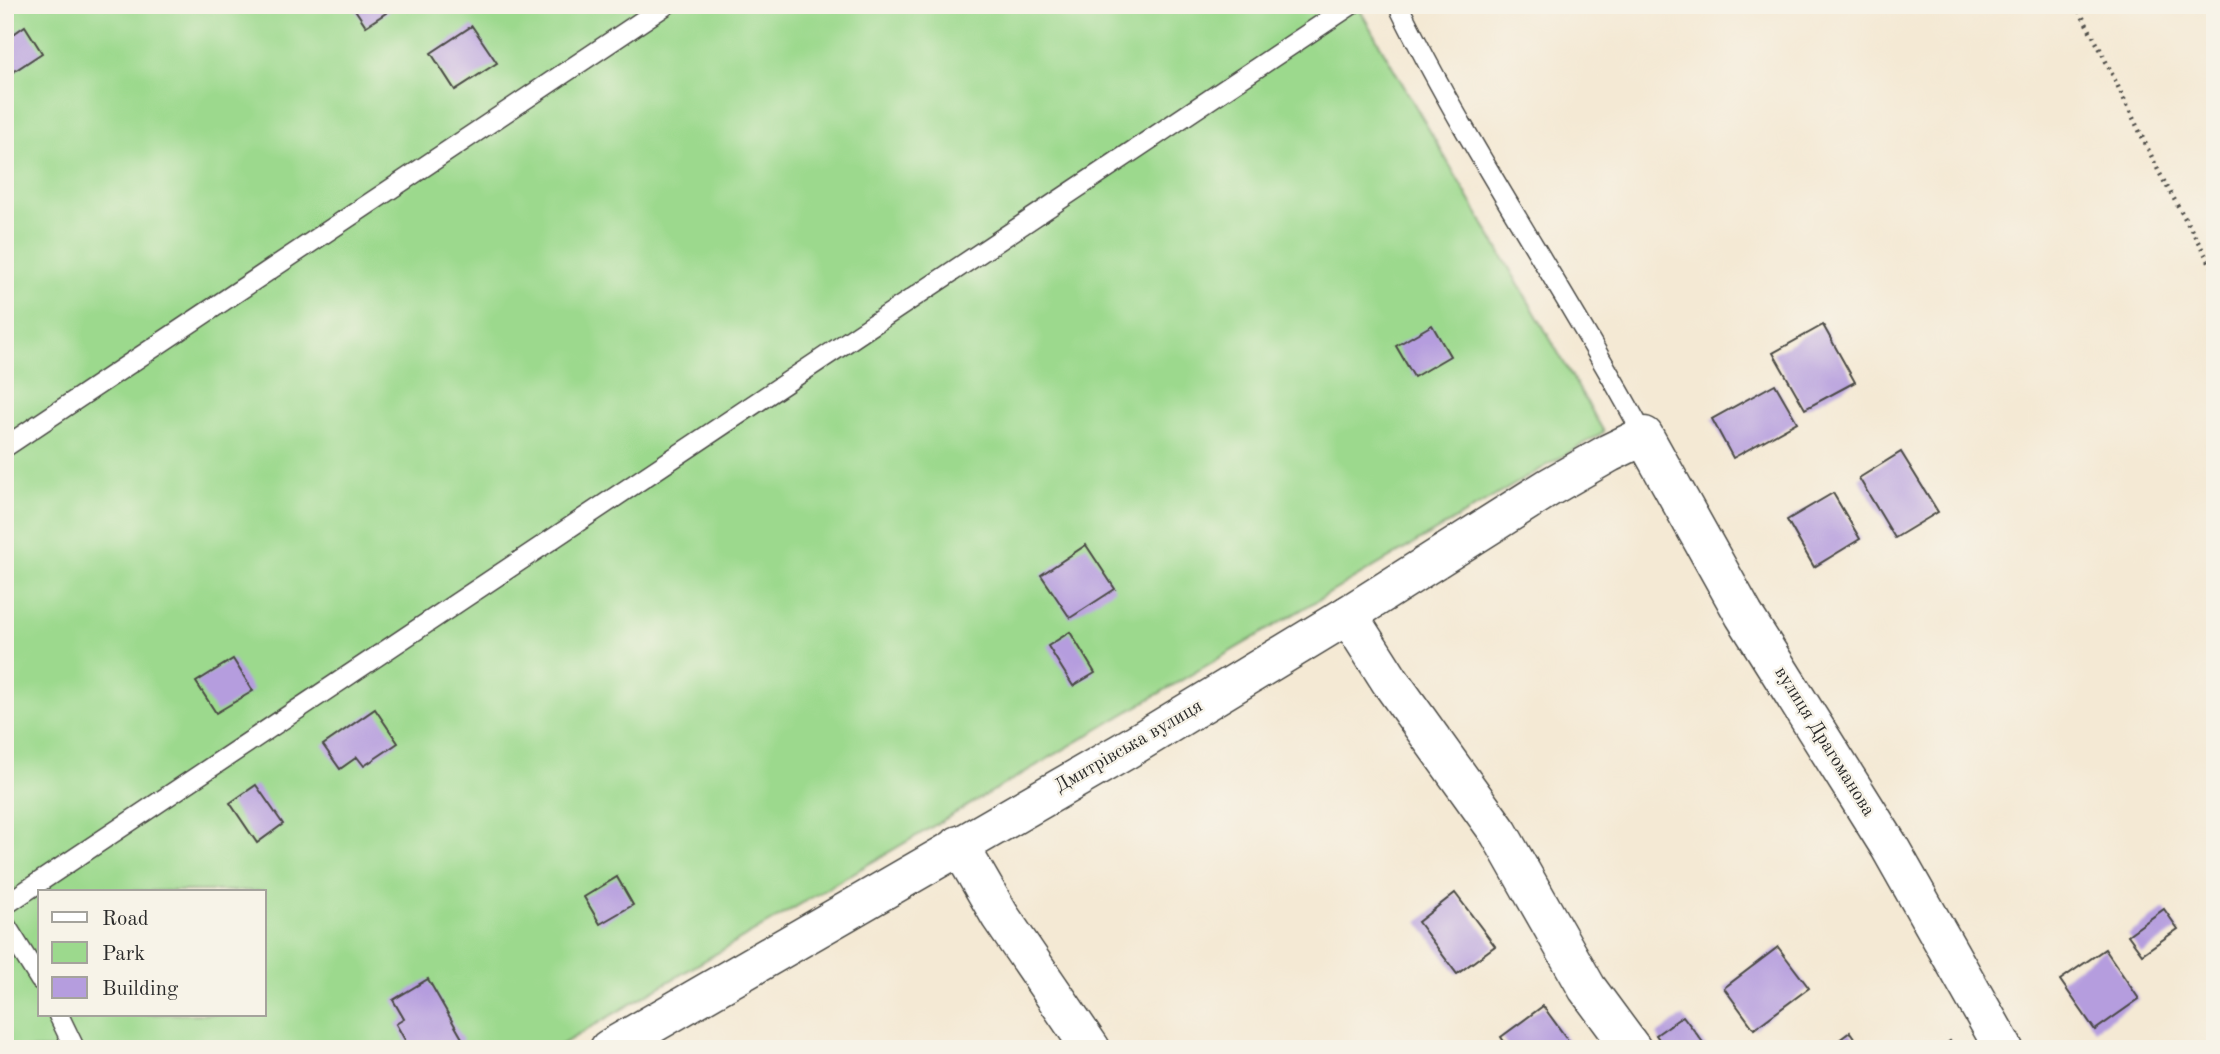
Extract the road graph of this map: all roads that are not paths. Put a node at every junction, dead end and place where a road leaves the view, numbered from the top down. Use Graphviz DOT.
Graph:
graph roads {
  1 [pos="666,5"];
  2 [pos="1351,5"];
  3 [pos="1398,5"];
  4 [pos="1644,436"];
  5 [pos="5,447"];
  6 [pos="1348,615"];
  7 [pos="959,845"];
  8 [pos="5,905"];
  9 [pos="5,925"];
  10 [pos="38,978"];
  11 [pos="59,1016"];
  12 [pos="75,1049"];
  13 [pos="609,1049"];
  14 [pos="1091,1049"];
  15 [pos="1632,1049"];
  16 [pos="2004,1049"];
  1 -- 5 [label="lane"];
  2 -- 8 [label="lane"];
  3 -- 4 [label="lane"];
  4 -- 6 [label="street, Дмитрівська вулиця"];
  4 -- 16 [label="street, вулиця Драгоманова"];
  6 -- 7 [label="street, Дмитрівська вулиця"];
  6 -- 15 [label="street"];
  7 -- 13 [label="street, Дмитрівська вулиця"];
  7 -- 14 [label="street"];
  9 -- 10 [label="lane"];
  11 -- 12 [label="lane"];
}
